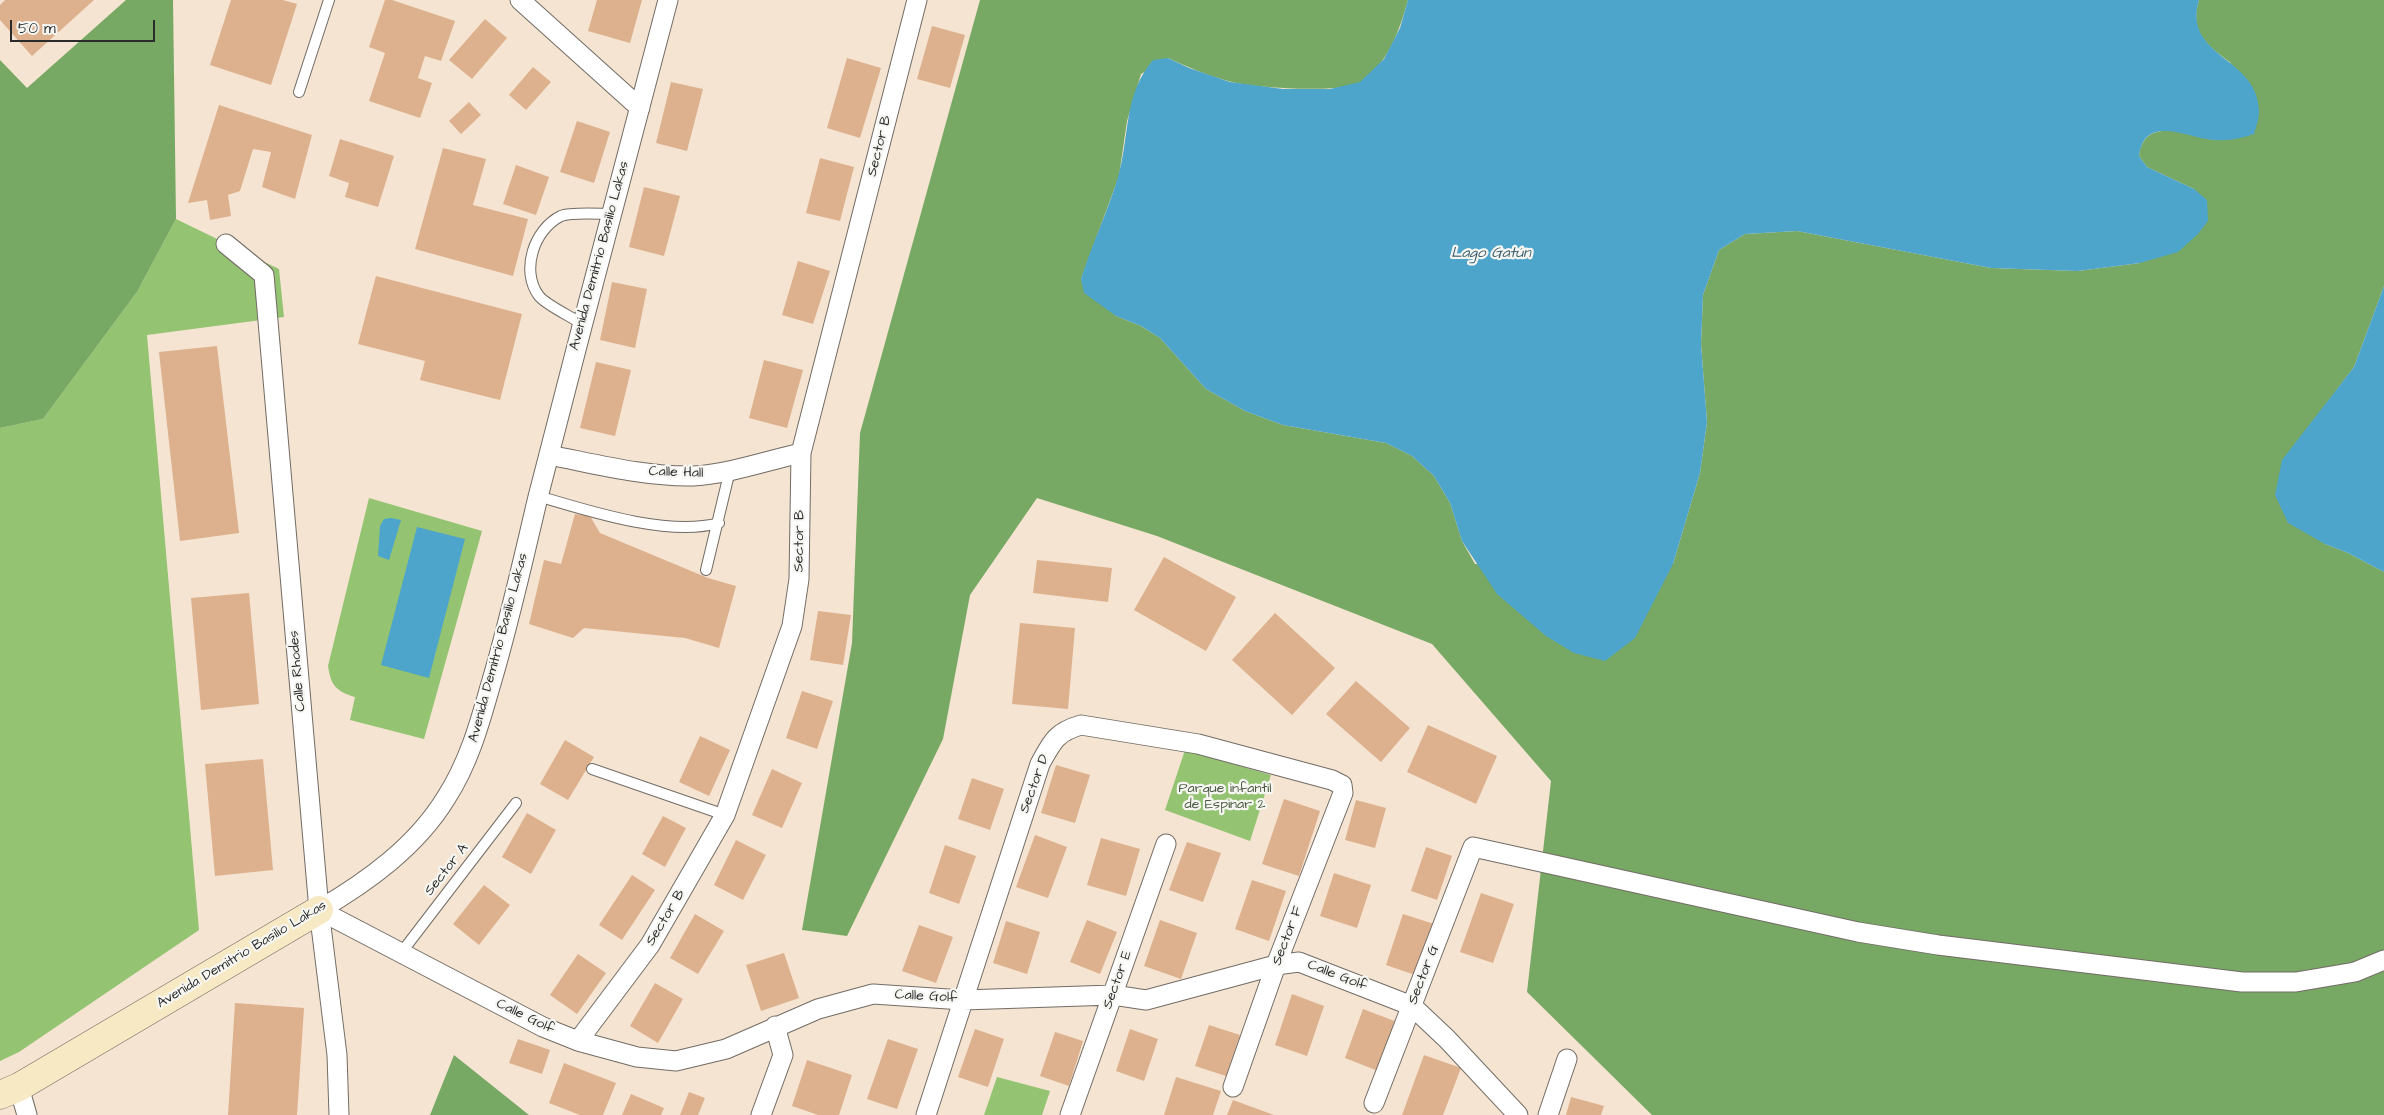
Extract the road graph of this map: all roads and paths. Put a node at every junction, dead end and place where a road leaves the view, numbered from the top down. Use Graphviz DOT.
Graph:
graph roads {
  1 [pos="329,0"];
  2 [pos="520,0"];
  3 [pos="668,0"];
  4 [pos="917,0"];
  5 [pos="299,92"];
  6 [pos="640,108"];
  7 [pos="611,214"];
  8 [pos="226,244"];
  9 [pos="582,324"];
  10 [pos="801,453"];
  11 [pos="549,455"];
  12 [pos="730,470"];
  13 [pos="538,496"];
  14 [pos="719,523"];
  15 [pos="706,570"];
  16 [pos="592,769"];
  17 [pos="1342,785"];
  18 [pos="516,803"];
  19 [pos="725,815"];
  20 [pos="1166,844"];
  21 [pos="319,910"];
  22 [pos="400,953"];
  23 [pos="2384,960"];
  24 [pos="1276,965"];
  25 [pos="1113,995"];
  26 [pos="963,1000"];
  27 [pos="1412,1006"];
  28 [pos="775,1026"];
  29 [pos="578,1041"];
  30 [pos="1567,1059"];
  31 [pos="1234,1087"];
  32 [pos="10,1091"];
  33 [pos="1374,1104"];
  34 [pos="27,1115"];
  35 [pos="339,1115"];
  36 [pos="761,1115"];
  37 [pos="926,1115"];
  38 [pos="1070,1115"];
  39 [pos="1518,1115"];
  40 [pos="1548,1115"];
  1 -- 5 [label="lane"];
  2 -- 6 [label="street"];
  3 -- 6 [label="street, Avenida Demitrio Basilio Lakas"];
  4 -- 10 [label="street, Sector B"];
  6 -- 7 [label="street, Avenida Demitrio Basilio Lakas"];
  7 -- 9 [label="street, Avenida Demitrio Basilio Lakas"];
  7 -- 9 [label="lane"];
  8 -- 21 [label="street, Calle Rhodes"];
  9 -- 11 [label="street, Avenida Demitrio Basilio Lakas"];
  10 -- 12 [label="street, Calle Hall"];
  10 -- 19 [label="street, Sector B"];
  11 -- 12 [label="street, Calle Hall"];
  11 -- 13 [label="street, Avenida Demitrio Basilio Lakas"];
  12 -- 14 [label="lane"];
  13 -- 14 [label="lane"];
  13 -- 21 [label="street, Avenida Demitrio Basilio Lakas"];
  14 -- 15 [label="lane"];
  16 -- 19 [label="lane"];
  17 -- 24 [label="street, Sector F"];
  17 -- 26 [label="street, Sector D"];
  18 -- 22 [label="lane, Sector A"];
  19 -- 29 [label="street, Sector B"];
  20 -- 25 [label="street, Sector E"];
  21 -- 22 [label="street, Calle Golf"];
  21 -- 32 [label="street, Avenida Demitrio Basilio Lakas"];
  21 -- 35 [label="street, Calle Rhodes"];
  22 -- 29 [label="street, Calle Golf"];
  23 -- 27 [label="street, Sector G"];
  24 -- 25 [label="street, Calle Golf"];
  24 -- 27 [label="street, Calle Golf"];
  24 -- 31 [label="street, Sector F"];
  25 -- 26 [label="street, Calle Golf"];
  25 -- 38 [label="street, Sector E"];
  26 -- 28 [label="street, Calle Golf"];
  26 -- 37 [label="street, Sector D"];
  27 -- 33 [label="street, Sector G"];
  27 -- 39 [label="street, Calle Golf"];
  28 -- 29 [label="street, Calle Golf"];
  28 -- 36 [label="street"];
  30 -- 40 [label="street"];
  32 -- 34 [label="street"];
}
